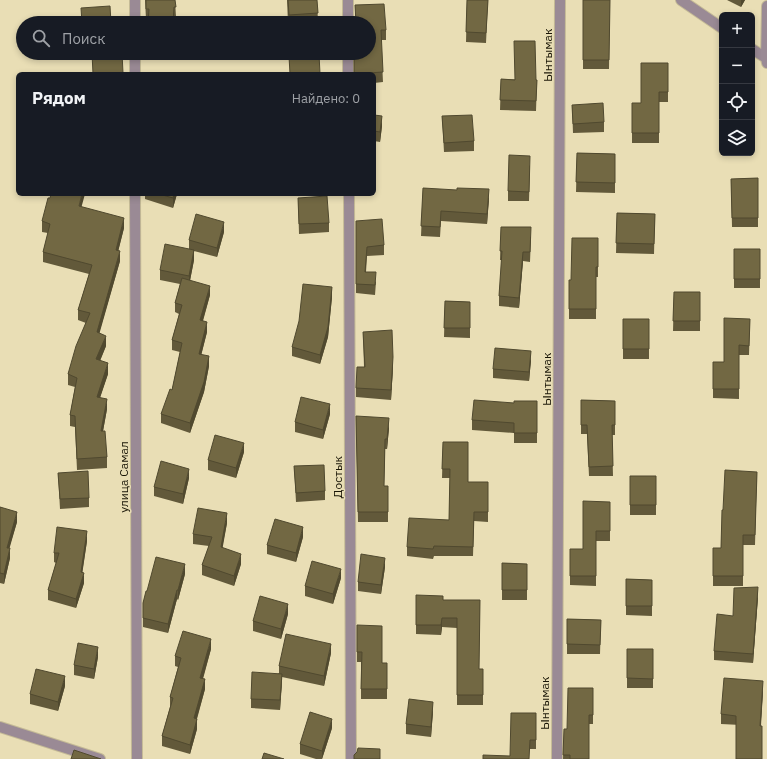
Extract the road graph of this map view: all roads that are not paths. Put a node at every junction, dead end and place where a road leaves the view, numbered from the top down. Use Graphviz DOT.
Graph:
graph roads {
  1 [pos="135,0"];
  2 [pos="348,0"];
  3 [pos="560,0"];
  4 [pos="681,0"];
  5 [pos="767,6"];
  6 [pos="135,16"];
  7 [pos="348,16"];
  8 [pos="719,26"];
  9 [pos="755,51"];
  10 [pos="135,60"];
  11 [pos="348,60"];
  12 [pos="766,60"];
  13 [pos="135,72"];
  14 [pos="348,72"];
  15 [pos="136,196"];
  16 [pos="349,196"];
  17 [pos="0,726"];
  18 [pos="100,759"];
  19 [pos="137,759"];
  20 [pos="351,759"];
  21 [pos="557,759"];
  1 -- 6 [label="street"];
  2 -- 7 [label="street"];
  3 -- 21 [label="street, Ынтымак"];
  4 -- 8 [label="street"];
  5 -- 12 [label="street"];
  9 -- 12 [label="street"];
  10 -- 13 [label="street"];
  11 -- 14 [label="street"];
  15 -- 19 [label="street, улица Самал"];
  16 -- 20 [label="street, Достык"];
  17 -- 18 [label="street"];
}
